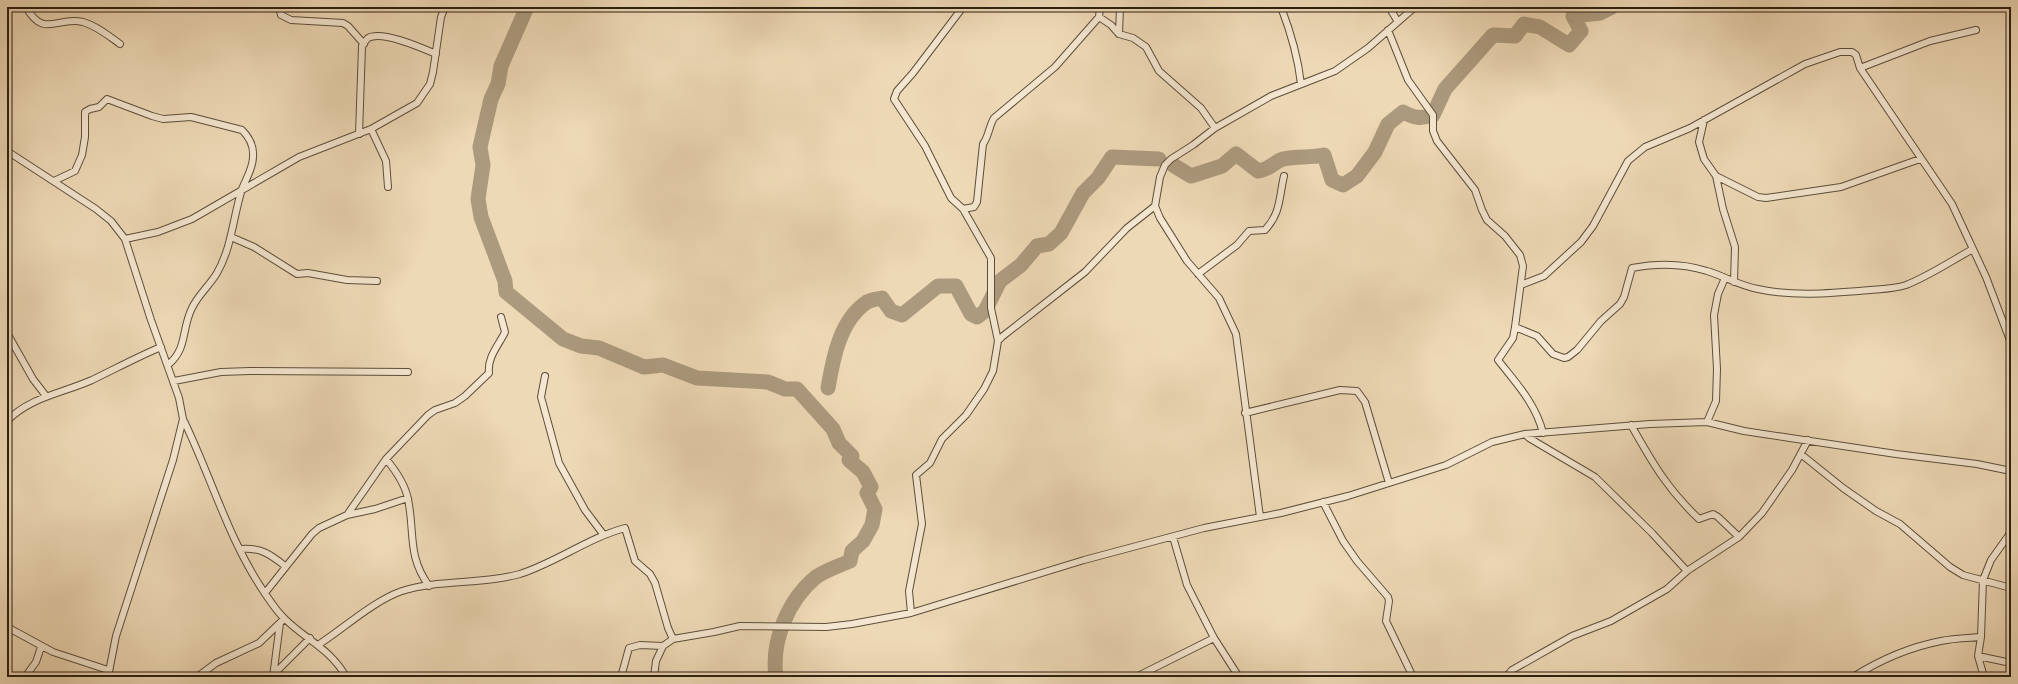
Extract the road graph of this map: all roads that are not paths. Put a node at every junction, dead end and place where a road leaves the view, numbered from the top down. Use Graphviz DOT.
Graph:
graph roads {
  1 [pos="26,7"];
  2 [pos="279,7"];
  3 [pos="444,7"];
  4 [pos="962,7"];
  5 [pos="1100,7"];
  6 [pos="1120,7"];
  7 [pos="1281,7"];
  8 [pos="1389,7"];
  9 [pos="1415,7"];
  10 [pos="1099,17"];
  11 [pos="1398,22"];
  12 [pos="1388,30"];
  13 [pos="1976,30"];
  14 [pos="1119,34"];
  15 [pos="120,44"];
  16 [pos="364,44"];
  17 [pos="436,54"];
  18 [pos="1860,68"];
  19 [pos="1301,84"];
  20 [pos="1704,120"];
  21 [pos="1215,128"];
  22 [pos="371,129"];
  23 [pos="359,134"];
  24 [pos="7,151"];
  25 [pos="1920,159"];
  26 [pos="1284,176"];
  27 [pos="1716,176"];
  28 [pos="54,181"];
  29 [pos="388,187"];
  30 [pos="242,189"];
  31 [pos="1155,206"];
  32 [pos="963,209"];
  33 [pos="231,237"];
  34 [pos="125,239"];
  35 [pos="1973,249"];
  36 [pos="1198,274"];
  37 [pos="1725,278"];
  38 [pos="377,281"];
  39 [pos="1734,282"];
  40 [pos="1521,285"];
  41 [pos="501,317"];
  42 [pos="1515,327"];
  43 [pos="7,333"];
  44 [pos="998,341"];
  45 [pos="2011,343"];
  46 [pos="161,347"];
  47 [pos="168,365"];
  48 [pos="408,372"];
  49 [pos="545,376"];
  50 [pos="174,382"];
  51 [pos="46,396"];
  52 [pos="1245,413"];
  53 [pos="183,419"];
  54 [pos="7,421"];
  55 [pos="1707,422"];
  56 [pos="1631,426"];
  57 [pos="1544,433"];
  58 [pos="1524,434"];
  59 [pos="1808,440"];
  60 [pos="1802,455"];
  61 [pos="386,459"];
  62 [pos="2011,471"];
  63 [pos="1389,483"];
  64 [pos="408,498"];
  65 [pos="1323,502"];
  66 [pos="347,515"];
  67 [pos="1260,517"];
  68 [pos="2011,532"];
  69 [pos="603,534"];
  70 [pos="1173,537"];
  71 [pos="1739,537"];
  72 [pos="240,549"];
  73 [pos="285,566"];
  74 [pos="1687,571"];
  75 [pos="1982,580"];
  76 [pos="429,586"];
  77 [pos="2011,588"];
  78 [pos="264,593"];
  79 [pos="911,613"];
  80 [pos="282,621"];
  81 [pos="7,627"];
  82 [pos="1981,637"];
  83 [pos="310,638"];
  84 [pos="1214,638"];
  85 [pos="673,639"];
  86 [pos="318,645"];
  87 [pos="663,646"];
  88 [pos="41,647"];
  89 [pos="1978,656"];
  90 [pos="2011,662"];
  91 [pos="108,670"];
  92 [pos="274,675"];
  93 [pos="25,677"];
  94 [pos="108,677"];
  95 [pos="197,677"];
  96 [pos="346,677"];
  97 [pos="621,677"];
  98 [pos="654,677"];
  99 [pos="1136,677"];
  100 [pos="1239,677"];
  101 [pos="1413,677"];
  102 [pos="1506,677"];
  103 [pos="1853,677"];
  104 [pos="1984,677"];
  1 -- 15 [label="street"];
  2 -- 16 [label="street"];
  3 -- 17 [label="street"];
  4 -- 32 [label="street"];
  5 -- 10 [label="street"];
  6 -- 14 [label="street"];
  7 -- 19 [label="street"];
  8 -- 11 [label="street"];
  9 -- 11 [label="street"];
  10 -- 14 [label="street"];
  10 -- 32 [label="street"];
  11 -- 12 [label="street"];
  12 -- 19 [label="street"];
  12 -- 40 [label="street"];
  13 -- 18 [label="street"];
  14 -- 21 [label="street"];
  16 -- 17 [label="street"];
  16 -- 23 [label="street"];
  17 -- 22 [label="street"];
  18 -- 20 [label="street"];
  18 -- 25 [label="street"];
  19 -- 21 [label="street"];
  20 -- 27 [label="street"];
  20 -- 40 [label="street"];
  21 -- 31 [label="street"];
  22 -- 23 [label="street"];
  22 -- 29 [label="street"];
  23 -- 30 [label="street"];
  24 -- 28 [label="street"];
  25 -- 27 [label="street"];
  25 -- 35 [label="street"];
  26 -- 36 [label="street"];
  27 -- 39 [label="street"];
  28 -- 30 [label="street"];
  28 -- 34 [label="street"];
  30 -- 33 [label="street"];
  30 -- 34 [label="street"];
  31 -- 36 [label="street"];
  31 -- 44 [label="street"];
  32 -- 44 [label="street"];
  33 -- 38 [label="street"];
  33 -- 47 [label="street"];
  34 -- 46 [label="street"];
  35 -- 39 [label="street"];
  35 -- 45 [label="street"];
  36 -- 52 [label="street"];
  37 -- 39 [label="street"];
  37 -- 42 [label="street"];
  37 -- 55 [label="street"];
  40 -- 42 [label="street"];
  41 -- 61 [label="street"];
  42 -- 57 [label="street"];
  43 -- 51 [label="street"];
  44 -- 79 [label="street"];
  46 -- 47 [label="street"];
  46 -- 51 [label="street"];
  47 -- 50 [label="street"];
  48 -- 50 [label="street"];
  49 -- 69 [label="street"];
  50 -- 53 [label="street"];
  51 -- 54 [label="street"];
  52 -- 63 [label="street"];
  52 -- 67 [label="street"];
  53 -- 72 [label="street"];
  53 -- 91 [label="street"];
  55 -- 56 [label="street"];
  55 -- 59 [label="street"];
  56 -- 57 [label="street"];
  56 -- 71 [label="street"];
  57 -- 58 [label="street"];
  58 -- 63 [label="street"];
  58 -- 74 [label="street"];
  59 -- 60 [label="street"];
  59 -- 62 [label="street"];
  60 -- 71 [label="street"];
  60 -- 75 [label="street"];
  61 -- 64 [label="street"];
  61 -- 66 [label="street"];
  63 -- 65 [label="street"];
  64 -- 66 [label="street"];
  64 -- 76 [label="street"];
  65 -- 67 [label="street"];
  65 -- 101 [label="street"];
  66 -- 73 [label="street"];
  67 -- 70 [label="street"];
  68 -- 75 [label="street"];
  69 -- 76 [label="street"];
  69 -- 85 [label="street"];
  70 -- 79 [label="street"];
  70 -- 84 [label="street"];
  71 -- 74 [label="street"];
  72 -- 73 [label="street"];
  72 -- 78 [label="street"];
  73 -- 78 [label="street"];
  74 -- 102 [label="street"];
  75 -- 77 [label="street"];
  75 -- 82 [label="street"];
  76 -- 86 [label="street"];
  78 -- 80 [label="street"];
  79 -- 85 [label="street"];
  80 -- 83 [label="street"];
  80 -- 92 [label="street"];
  80 -- 95 [label="street"];
  81 -- 88 [label="street"];
  82 -- 89 [label="street"];
  82 -- 103 [label="street"];
  83 -- 86 [label="street"];
  83 -- 92 [label="street"];
  84 -- 99 [label="street"];
  84 -- 100 [label="street"];
  85 -- 87 [label="street"];
  86 -- 96 [label="street"];
  87 -- 97 [label="street"];
  87 -- 98 [label="street"];
  88 -- 91 [label="street"];
  88 -- 93 [label="street"];
  89 -- 90 [label="street"];
  89 -- 104 [label="street"];
  91 -- 94 [label="street"];
}
